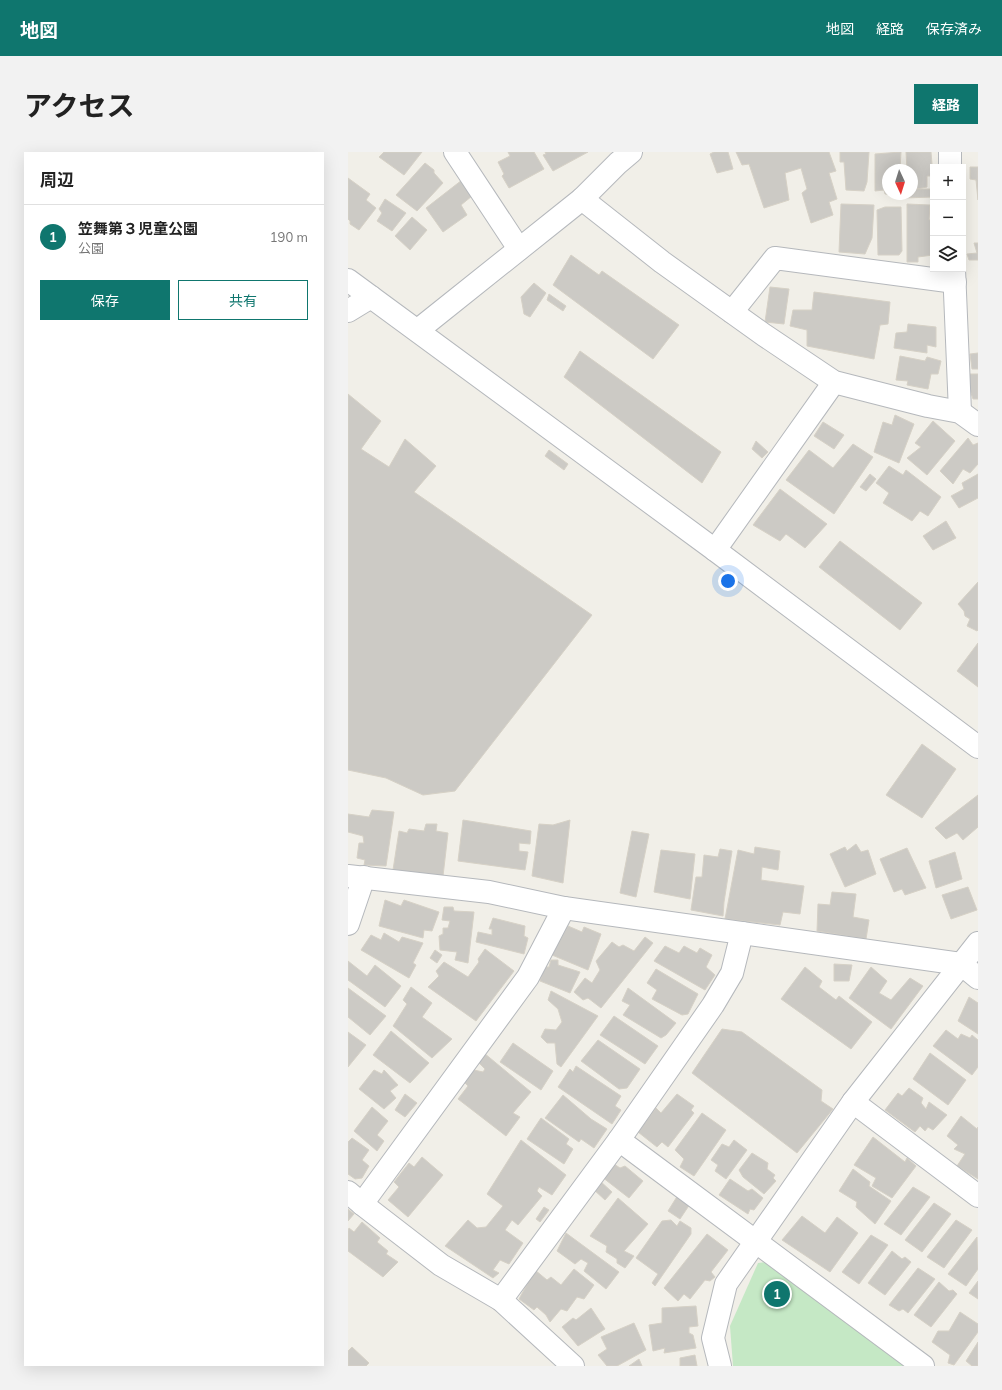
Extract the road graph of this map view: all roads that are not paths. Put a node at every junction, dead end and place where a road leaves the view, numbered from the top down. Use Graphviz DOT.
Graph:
graph roads {
  1 [pos="455,152"];
  2 [pos="950,152"];
  3 [pos="620,156"];
  4 [pos="950,164"];
  5 [pos="582,199"];
  6 [pos="519,249"];
  7 [pos="955,275"];
  8 [pos="348,280"];
  9 [pos="372,297"];
  10 [pos="348,311"];
  11 [pos="732,312"];
  12 [pos="418,330"];
  13 [pos="834,382"];
  14 [pos="960,412"];
  15 [pos="978,425"];
  16 [pos="715,550"];
  17 [pos="978,747"];
  18 [pos="356,877"];
  19 [pos="564,908"];
  20 [pos="348,924"];
  21 [pos="742,933"];
  22 [pos="978,943"];
  23 [pos="960,964"];
  24 [pos="978,978"];
  25 [pos="853,1102"];
  26 [pos="619,1140"];
  27 [pos="978,1196"];
  28 [pos="355,1198"];
  29 [pos="754,1242"];
  30 [pos="501,1300"];
  31 [pos="573,1366"];
  32 [pos="720,1366"];
  33 [pos="923,1366"];
  1 -- 6 [label="street"];
  2 -- 4 [label="street"];
  3 -- 5 [label="street"];
  5 -- 6 [label="street"];
  5 -- 11 [label="street"];
  6 -- 12 [label="street"];
  7 -- 11 [label="street"];
  7 -- 14 [label="street"];
  8 -- 9 [label="street"];
  9 -- 10 [label="street"];
  9 -- 12 [label="street"];
  11 -- 13 [label="street"];
  12 -- 16 [label="street"];
  13 -- 14 [label="street"];
  13 -- 16 [label="street"];
  14 -- 15 [label="street"];
  16 -- 17 [label="street"];
  18 -- 19 [label="street"];
  18 -- 20 [label="street"];
  19 -- 21 [label="street"];
  19 -- 28 [label="street"];
  21 -- 23 [label="street"];
  21 -- 26 [label="street"];
  22 -- 23 [label="street"];
  23 -- 24 [label="street"];
  23 -- 25 [label="street"];
  25 -- 27 [label="street"];
  25 -- 29 [label="street"];
  26 -- 29 [label="street"];
  26 -- 30 [label="street"];
  28 -- 30 [label="street"];
  29 -- 32 [label="street"];
  29 -- 33 [label="street"];
  30 -- 31 [label="street"];
}
